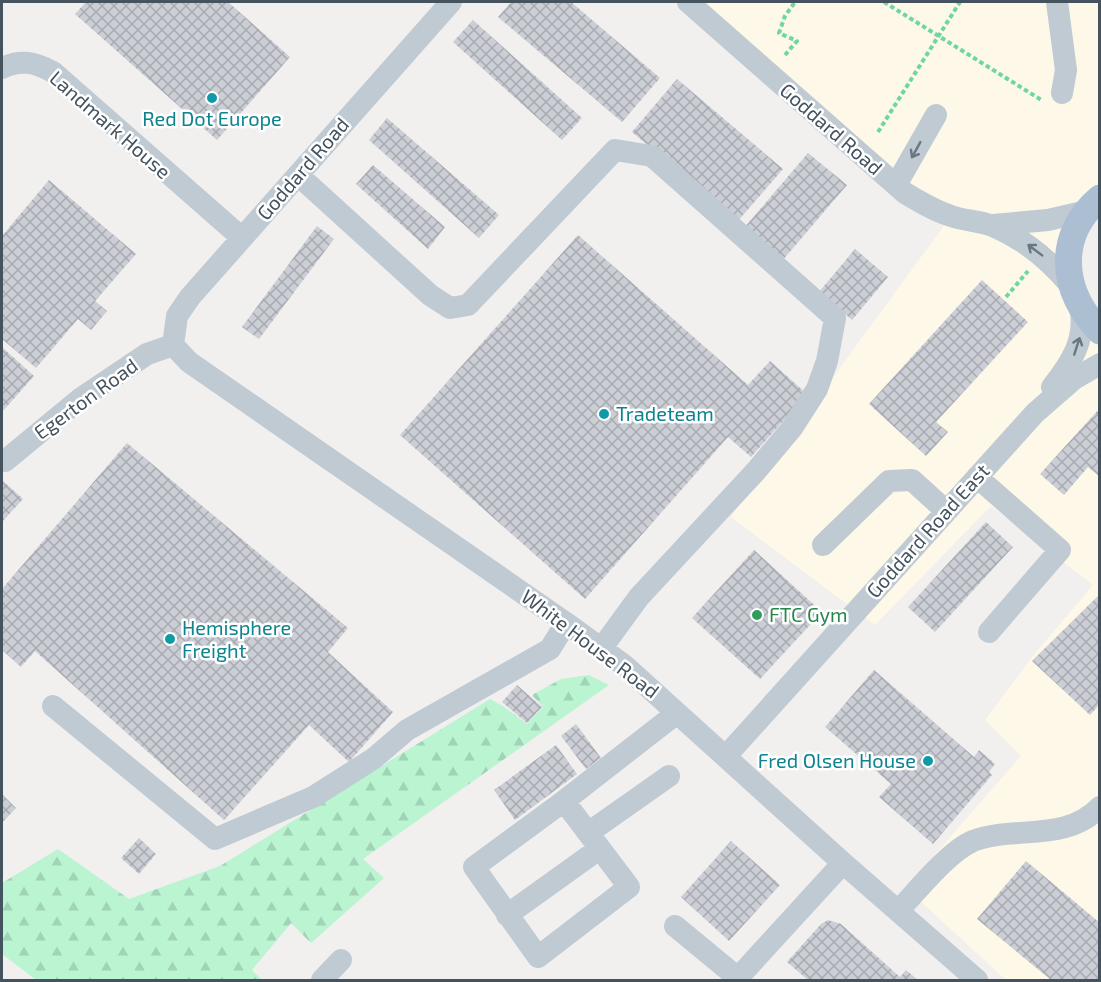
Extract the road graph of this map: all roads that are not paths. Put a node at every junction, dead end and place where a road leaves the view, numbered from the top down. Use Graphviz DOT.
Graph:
graph roads {
  1 [pos="451,2"];
  2 [pos="1057,2"];
  3 [pos="692,3"];
  4 [pos="2,68"];
  5 [pos="1054,98"];
  6 [pos="936,115"];
  7 [pos="297,175"];
  8 [pos="896,185"];
  9 [pos="1095,202"];
  10 [pos="992,226"];
  11 [pos="242,238"];
  12 [pos="1075,296"];
  13 [pos="1100,331"];
  14 [pos="172,345"];
  15 [pos="1100,364"];
  16 [pos="1035,413"];
  17 [pos="5,461"];
  18 [pos="977,477"];
  19 [pos="946,511"];
  20 [pos="823,545"];
  21 [pos="566,623"];
  22 [pos="989,632"];
  23 [pos="601,649"];
  24 [pos="53,706"];
  25 [pos="677,713"];
  26 [pos="726,756"];
  27 [pos="669,776"];
  28 [pos="564,801"];
  29 [pos="1100,807"];
  30 [pos="594,841"];
  31 [pos="843,863"];
  32 [pos="898,910"];
  33 [pos="507,915"];
  34 [pos="675,926"];
  35 [pos="341,960"];
  36 [pos="737,979"];
  37 [pos="322,981"];
  38 [pos="977,981"];
  1 -- 7 [label="street, Goddard Road"];
  2 -- 5 [label="street"];
  3 -- 8 [label="street, Goddard Road"];
  4 -- 11 [label="street, Landmark House"];
  6 -- 8 [label="street, one-way"];
  7 -- 11 [label="street, Goddard Road"];
  7 -- 23 [label="street"];
  8 -- 10 [label="street, Goddard Road"];
  9 -- 10 [label="street, Goddard Road"];
  9 -- 12 [label="main road"];
  12 -- 10 [label="street, Goddard Road, one-way"];
  11 -- 14 [label="street, Goddard Road"];
  12 -- 13 [label="main road"];
  16 -- 12 [label="street, Goddard Road East, one-way"];
  14 -- 17 [label="street, Egerton Road"];
  14 -- 21 [label="street, White House Road"];
  15 -- 16 [label="street, Goddard Road East"];
  16 -- 18 [label="street, Goddard Road East"];
  18 -- 19 [label="street, Goddard Road East"];
  18 -- 22 [label="street"];
  19 -- 20 [label="street"];
  19 -- 26 [label="street, Goddard Road East"];
  21 -- 23 [label="street, White House Road"];
  21 -- 24 [label="street"];
  23 -- 25 [label="street, White House Road"];
  25 -- 26 [label="street, White House Road"];
  25 -- 28 [label="street"];
  26 -- 31 [label="street, White House Road"];
  27 -- 30 [label="street"];
  28 -- 30 [label="street"];
  28 -- 33 [label="street"];
  29 -- 32 [label="street"];
  30 -- 33 [label="street"];
  30 -- 33 [label="street"];
  31 -- 32 [label="street, White House Road"];
  31 -- 36 [label="street"];
  32 -- 38 [label="street, White House Road"];
  34 -- 36 [label="street"];
  35 -- 37 [label="street"];
}
